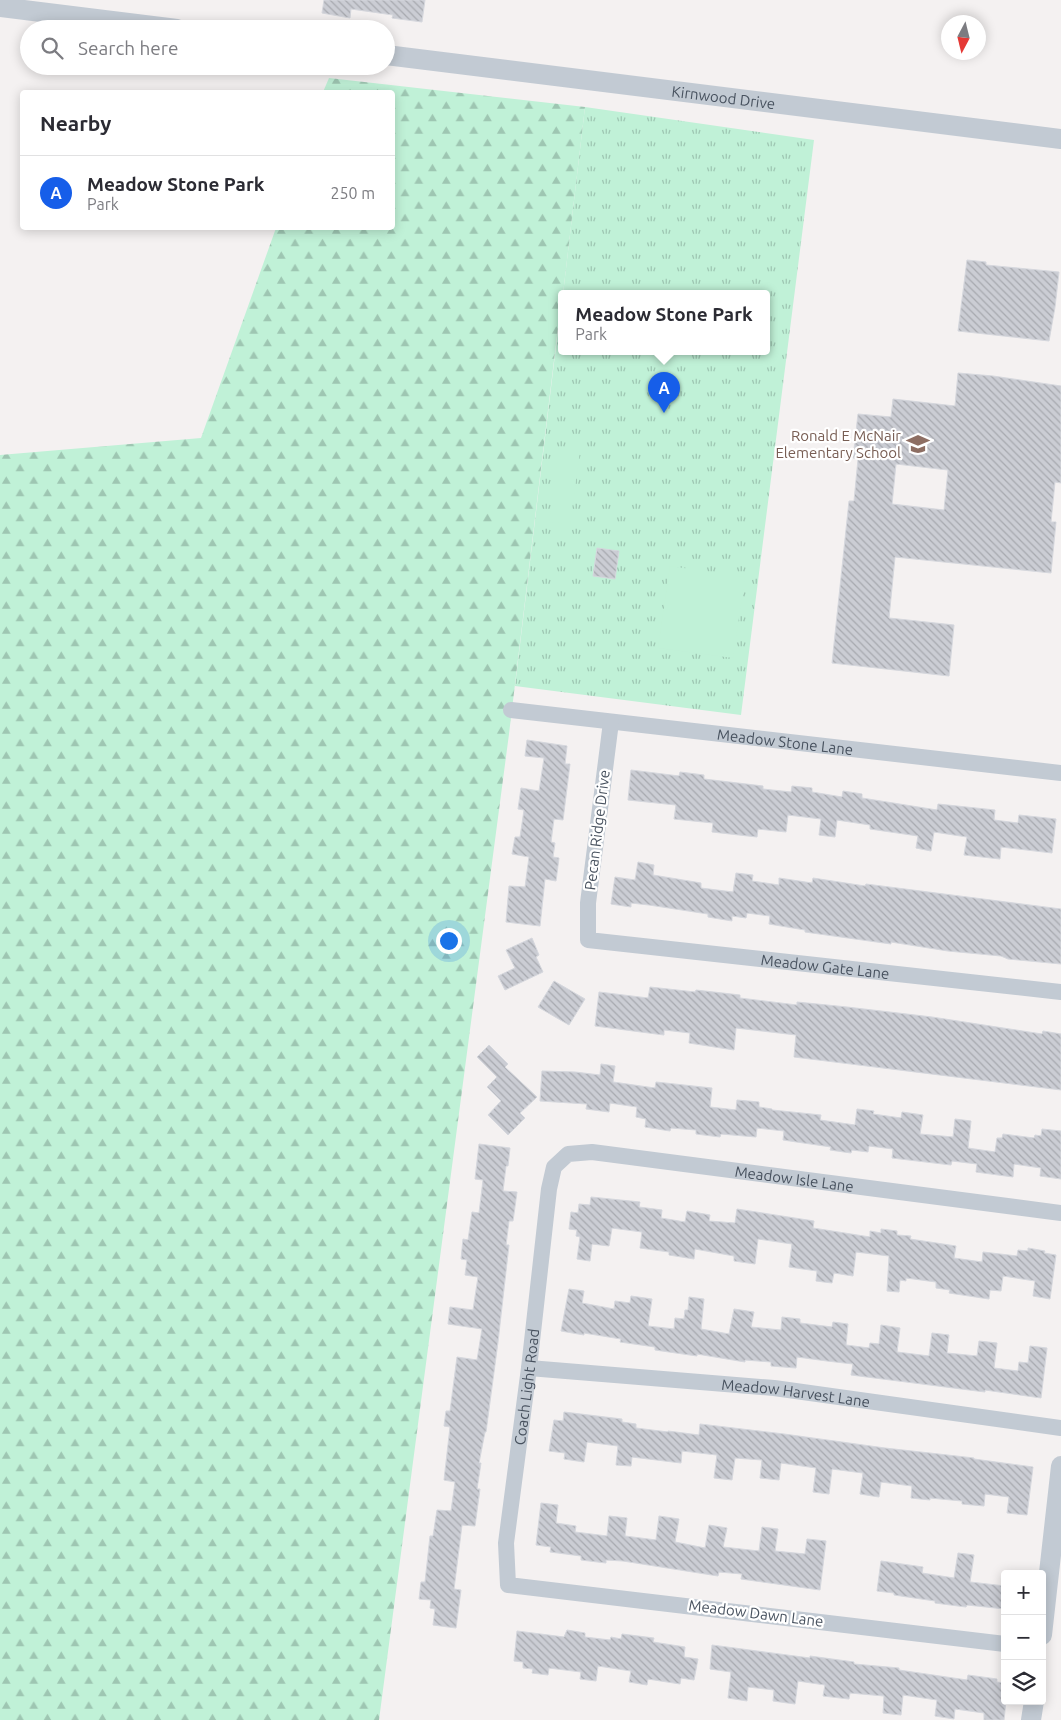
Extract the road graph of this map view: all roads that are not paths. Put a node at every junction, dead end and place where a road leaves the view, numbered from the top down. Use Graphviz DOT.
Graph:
graph roads {
  1 [pos="0,7"];
  2 [pos="105,20"];
  3 [pos="395,56"];
  4 [pos="1061,139"];
  5 [pos="511,710"];
  6 [pos="611,722"];
  7 [pos="1061,773"];
  8 [pos="588,940"];
  9 [pos="1061,992"];
  10 [pos="549,1189"];
  11 [pos="1061,1213"];
  12 [pos="529,1368"];
  13 [pos="1061,1428"];
  14 [pos="1061,1466"];
  15 [pos="1055,1575"];
  16 [pos="508,1585"];
  17 [pos="1046,1617"];
  18 [pos="1001,1643"];
  19 [pos="1033,1705"];
  20 [pos="1031,1720"];
  1 -- 2 [label="street"];
  3 -- 4 [label="street, Kirnwood Drive"];
  5 -- 6 [label="street, Meadow Stone Lane"];
  6 -- 7 [label="street, Meadow Stone Lane"];
  6 -- 8 [label="street, Pecan Ridge Drive"];
  8 -- 9 [label="street, Meadow Gate Lane"];
  10 -- 11 [label="street, Meadow Isle Lane"];
  10 -- 12 [label="street, Coach Light Road"];
  12 -- 13 [label="street, Meadow Harvest Lane"];
  12 -- 16 [label="street, Coach Light Road"];
  14 -- 15 [label="street"];
  15 -- 17 [label="street"];
  16 -- 18 [label="street, Meadow Dawn Lane"];
  19 -- 20 [label="street"];
}
